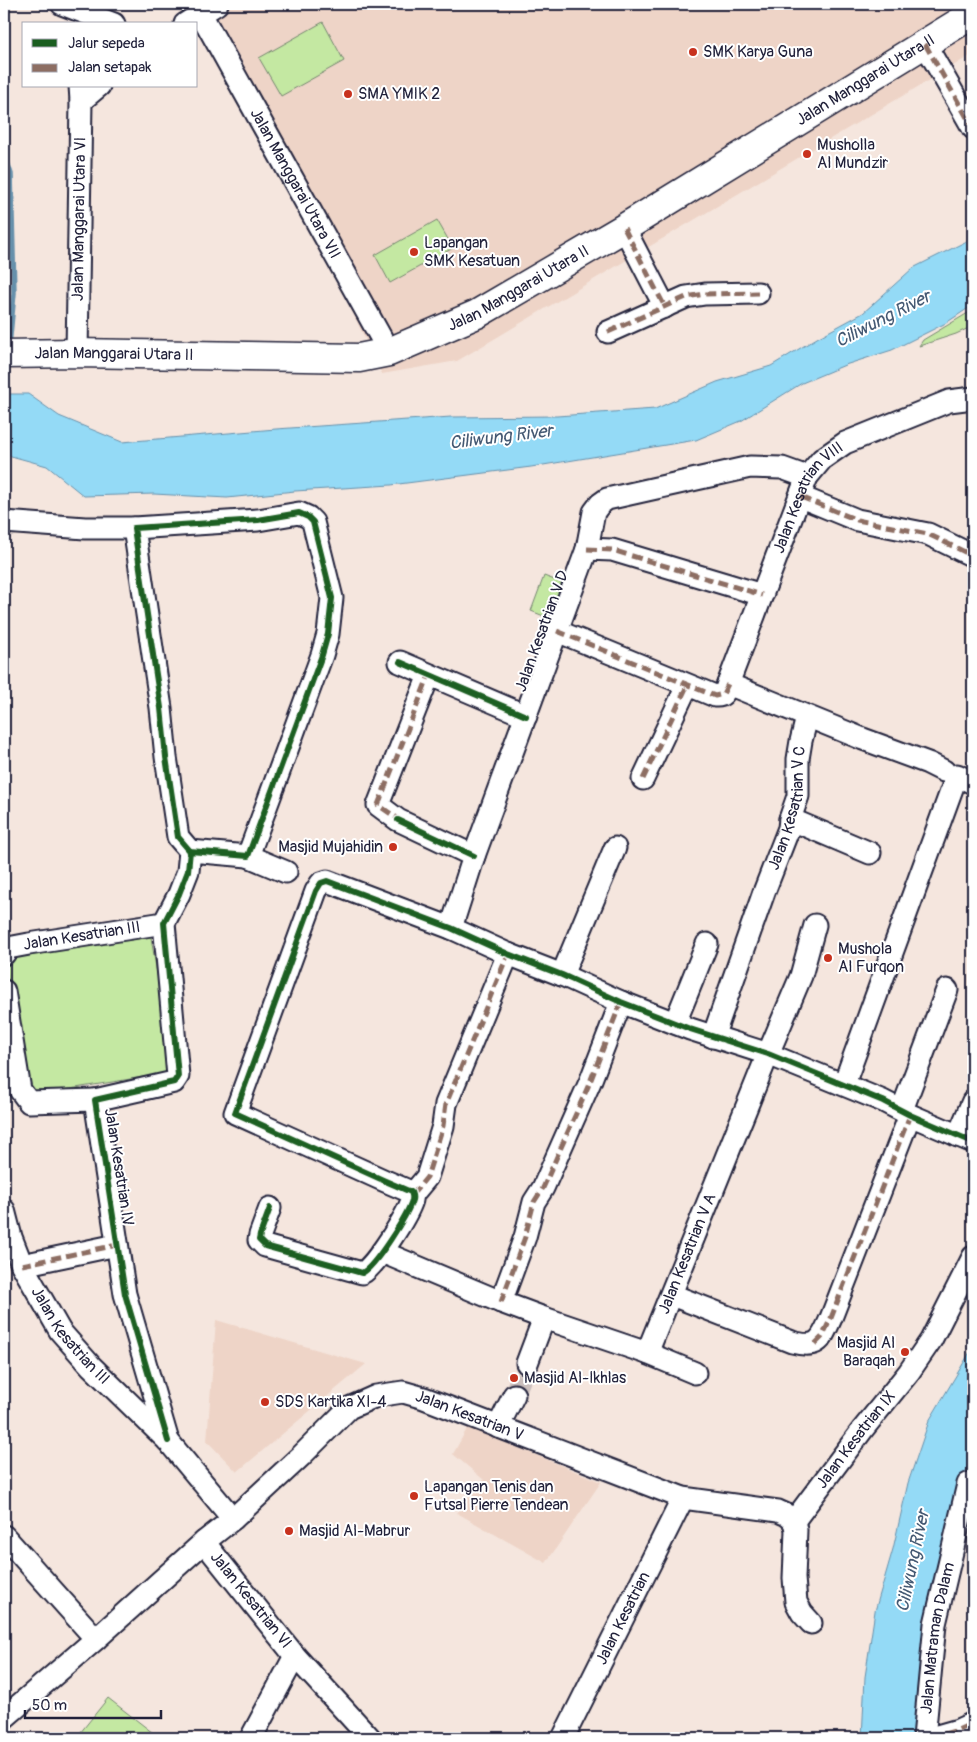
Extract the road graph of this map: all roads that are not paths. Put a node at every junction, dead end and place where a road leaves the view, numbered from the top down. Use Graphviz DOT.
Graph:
graph roads {
  1 [pos="56,4"];
  2 [pos="62,4"];
  3 [pos="201,14"];
  4 [pos="973,14"];
  5 [pos="61,22"];
  6 [pos="109,22"];
  7 [pos="925,44"];
  8 [pos="94,88"];
  9 [pos="81,93"];
  10 [pos="973,128"];
  11 [pos="624,228"];
  12 [pos="758,292"];
  13 [pos="665,307"];
  14 [pos="608,332"];
  15 [pos="77,352"];
  16 [pos="389,352"];
  17 [pos="4,354"];
  18 [pos="973,398"];
  19 [pos="804,487"];
  20 [pos="4,522"];
  21 [pos="134,528"];
  22 [pos="587,548"];
  23 [pos="973,556"];
  24 [pos="762,595"];
  25 [pos="557,631"];
  26 [pos="400,662"];
  27 [pos="429,674"];
  28 [pos="728,684"];
  29 [pos="687,686"];
  30 [pos="526,716"];
  31 [pos="807,717"];
  32 [pos="944,771"];
  33 [pos="643,779"];
  34 [pos="973,783"];
  35 [pos="790,819"];
  36 [pos="615,848"];
  37 [pos="190,851"];
  38 [pos="870,853"];
  39 [pos="248,856"];
  40 [pos="474,856"];
  41 [pos="286,872"];
  42 [pos="164,923"];
  43 [pos="815,925"];
  44 [pos="451,928"];
  45 [pos="707,944"];
  46 [pos="4,954"];
  47 [pos="508,954"];
  48 [pos="562,975"];
  49 [pos="947,990"];
  50 [pos="4,991"];
  51 [pos="621,1002"];
  52 [pos="676,1023"];
  53 [pos="713,1037"];
  54 [pos="768,1054"];
  55 [pos="844,1084"];
  56 [pos="95,1100"];
  57 [pos="973,1101"];
  58 [pos="906,1113"];
  59 [pos="966,1139"];
  60 [pos="412,1195"];
  61 [pos="270,1208"];
  62 [pos="4,1210"];
  63 [pos="117,1245"];
  64 [pos="382,1252"];
  65 [pos="973,1257"];
  66 [pos="22,1265"];
  67 [pos="672,1295"];
  68 [pos="501,1302"];
  69 [pos="544,1318"];
  70 [pos="647,1353"];
  71 [pos="527,1363"];
  72 [pos="695,1373"];
  73 [pos="514,1395"];
  74 [pos="498,1427"];
  75 [pos="168,1441"];
  76 [pos="973,1482"];
  77 [pos="683,1498"];
  78 [pos="233,1519"];
  79 [pos="794,1522"];
  80 [pos="4,1536"];
  81 [pos="204,1542"];
  82 [pos="811,1623"];
  83 [pos="96,1639"];
  84 [pos="295,1656"];
  85 [pos="4,1718"];
  86 [pos="973,1722"];
  87 [pos="251,1738"];
  88 [pos="370,1738"];
  89 [pos="563,1738"];
  90 [pos="924,1738"];
  91 [pos="930,1738"];
  1 -- 5 [label="street"];
  2 -- 6 [label="street"];
  3 -- 16 [label="street, Jalan Manggarai Utara VII"];
  4 -- 7 [label="street, Jalan Manggarai Utara II"];
  7 -- 10 [label="street"];
  7 -- 11 [label="street, Jalan Manggarai Utara II"];
  8 -- 9 [label="street"];
  9 -- 15 [label="street, Jalan Manggarai Utara VI"];
  11 -- 13 [label="street"];
  11 -- 16 [label="street, Jalan Manggarai Utara II"];
  12 -- 13 [label="street"];
  13 -- 14 [label="street"];
  15 -- 16 [label="street, Jalan Manggarai Utara II"];
  15 -- 17 [label="street, Jalan Manggarai Utara II"];
  18 -- 19 [label="street, Jalan Kesatrian VIII"];
  19 -- 22 [label="street, Jalan Kesatrian V D"];
  19 -- 23 [label="street, Jalan Kesatrian V D"];
  19 -- 24 [label="street, Jalan Kesatrian VIII"];
  20 -- 21 [label="street"];
  21 -- 37 [label="street"];
  21 -- 39 [label="street"];
  22 -- 24 [label="street"];
  22 -- 25 [label="street, Jalan Kesatrian V D"];
  24 -- 28 [label="street, Jalan Kesatrian VIII"];
  25 -- 29 [label="street"];
  25 -- 30 [label="street, Jalan Kesatrian V D"];
  26 -- 27 [label="street"];
  27 -- 30 [label="street"];
  27 -- 40 [label="street"];
  28 -- 29 [label="street"];
  28 -- 31 [label="street"];
  29 -- 33 [label="street"];
  30 -- 40 [label="street, Jalan Kesatrian V D"];
  31 -- 32 [label="street"];
  31 -- 35 [label="street, Jalan Kesatrian V C"];
  34 -- 55 [label="street"];
  35 -- 38 [label="street"];
  35 -- 53 [label="street, Jalan Kesatrian V C"];
  36 -- 48 [label="street"];
  37 -- 39 [label="street"];
  37 -- 42 [label="street"];
  39 -- 41 [label="street"];
  40 -- 44 [label="street, Jalan Kesatrian V D"];
  42 -- 46 [label="street, Jalan Kesatrian III"];
  42 -- 56 [label="street, Jalan Kesatrian IV"];
  43 -- 54 [label="street, Jalan Kesatrian V A"];
  44 -- 47 [label="street"];
  44 -- 60 [label="street"];
  45 -- 52 [label="street"];
  47 -- 48 [label="street"];
  47 -- 60 [label="street"];
  48 -- 51 [label="street"];
  49 -- 58 [label="street"];
  50 -- 56 [label="street"];
  51 -- 52 [label="street"];
  51 -- 68 [label="street"];
  52 -- 53 [label="street"];
  53 -- 54 [label="street"];
  54 -- 55 [label="street"];
  54 -- 67 [label="street, Jalan Kesatrian V A"];
  55 -- 58 [label="street"];
  56 -- 63 [label="street, Jalan Kesatrian IV"];
  57 -- 59 [label="street"];
  58 -- 59 [label="street"];
  58 -- 67 [label="street"];
  60 -- 64 [label="street"];
  61 -- 64 [label="street"];
  62 -- 66 [label="street, Jalan Kesatrian III"];
  63 -- 66 [label="street"];
  63 -- 75 [label="street, Jalan Kesatrian IV"];
  64 -- 68 [label="street"];
  65 -- 79 [label="street, Jalan Kesatrian IX"];
  66 -- 75 [label="street, Jalan Kesatrian III"];
  67 -- 70 [label="street, Jalan Kesatrian V A"];
  68 -- 69 [label="street"];
  69 -- 70 [label="street"];
  69 -- 71 [label="street"];
  70 -- 72 [label="street"];
  73 -- 74 [label="street"];
  74 -- 77 [label="street, Jalan Kesatrian V"];
  74 -- 78 [label="street, Jalan Kesatrian V"];
  75 -- 78 [label="street"];
  76 -- 90 [label="street, Jalan Matraman Dalam"];
  77 -- 79 [label="street"];
  77 -- 89 [label="street, Jalan Kesatrian"];
  78 -- 81 [label="street, Jalan Kesatrian VI"];
  79 -- 82 [label="street"];
  80 -- 83 [label="street"];
  81 -- 83 [label="street"];
  81 -- 84 [label="street, Jalan Kesatrian VI"];
  83 -- 85 [label="street"];
  84 -- 87 [label="street"];
  84 -- 88 [label="street, Jalan Kesatrian VI"];
  86 -- 91 [label="street"];
}
